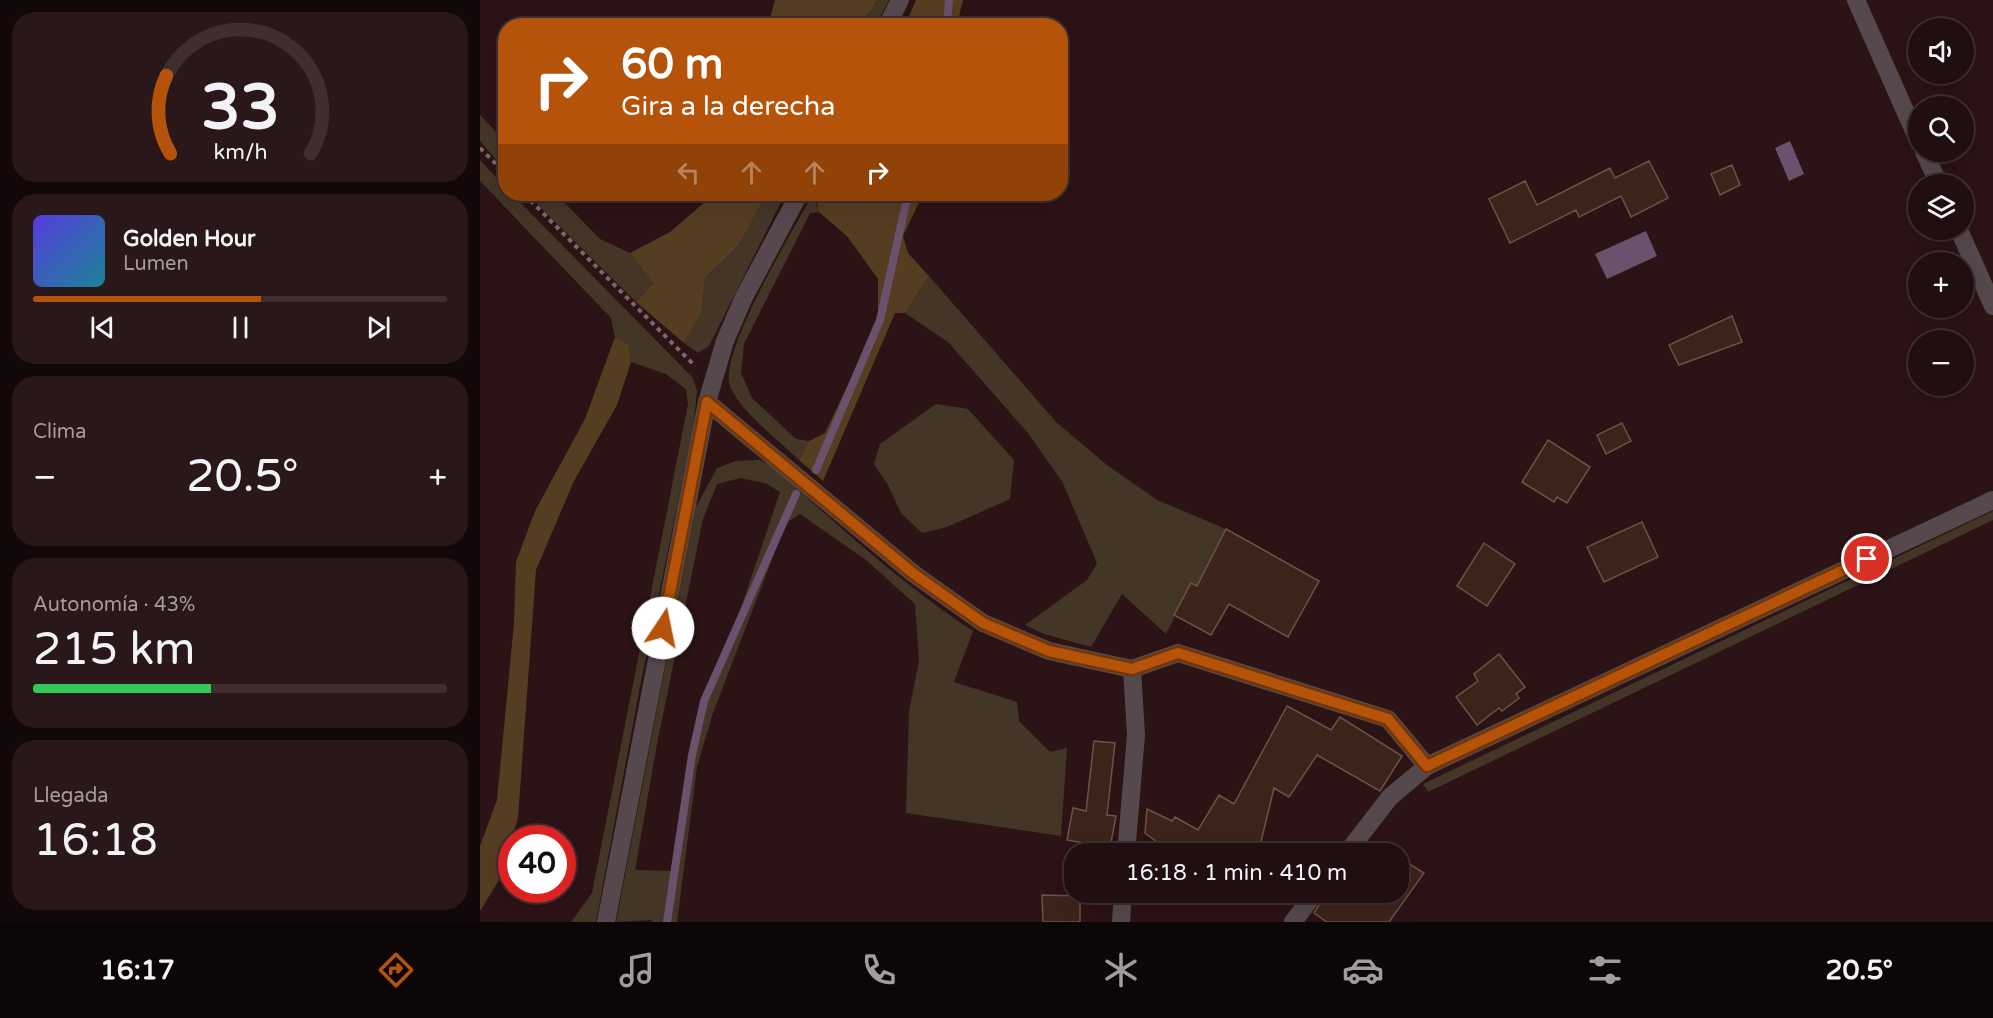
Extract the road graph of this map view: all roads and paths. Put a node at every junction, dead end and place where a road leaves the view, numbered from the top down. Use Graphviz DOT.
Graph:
graph roads {
  1 [pos="900,0"];
  2 [pos="1856,0"];
  3 [pos="891,18"];
  4 [pos="1908,117"];
  5 [pos="480,148"];
  6 [pos="498,166"];
  7 [pos="531,201"];
  8 [pos="795,201"];
  9 [pos="1963,240"];
  10 [pos="1993,306"];
  11 [pos="712,383"];
  12 [pos="707,402"];
  13 [pos="1993,500"];
  14 [pos="1132,669"];
  15 [pos="1427,766"];
  16 [pos="1127,843"];
  17 [pos="1354,843"];
  18 [pos="1122,903"];
  19 [pos="1308,903"];
  20 [pos="606,922"];
  21 [pos="1121,922"];
  22 [pos="1293,922"];
  1 -- 3 [label="street"];
  2 -- 4 [label="street"];
  5 -- 6 [label="path"];
  7 -- 11 [label="path"];
  8 -- 11 [label="street"];
  9 -- 10 [label="street"];
  11 -- 12 [label="street"];
  12 -- 14 [label="street"];
  12 -- 20 [label="street"];
  13 -- 15 [label="street"];
  14 -- 15 [label="street"];
  14 -- 16 [label="street"];
  15 -- 17 [label="street"];
  18 -- 21 [label="street"];
  19 -- 22 [label="street"];
}
